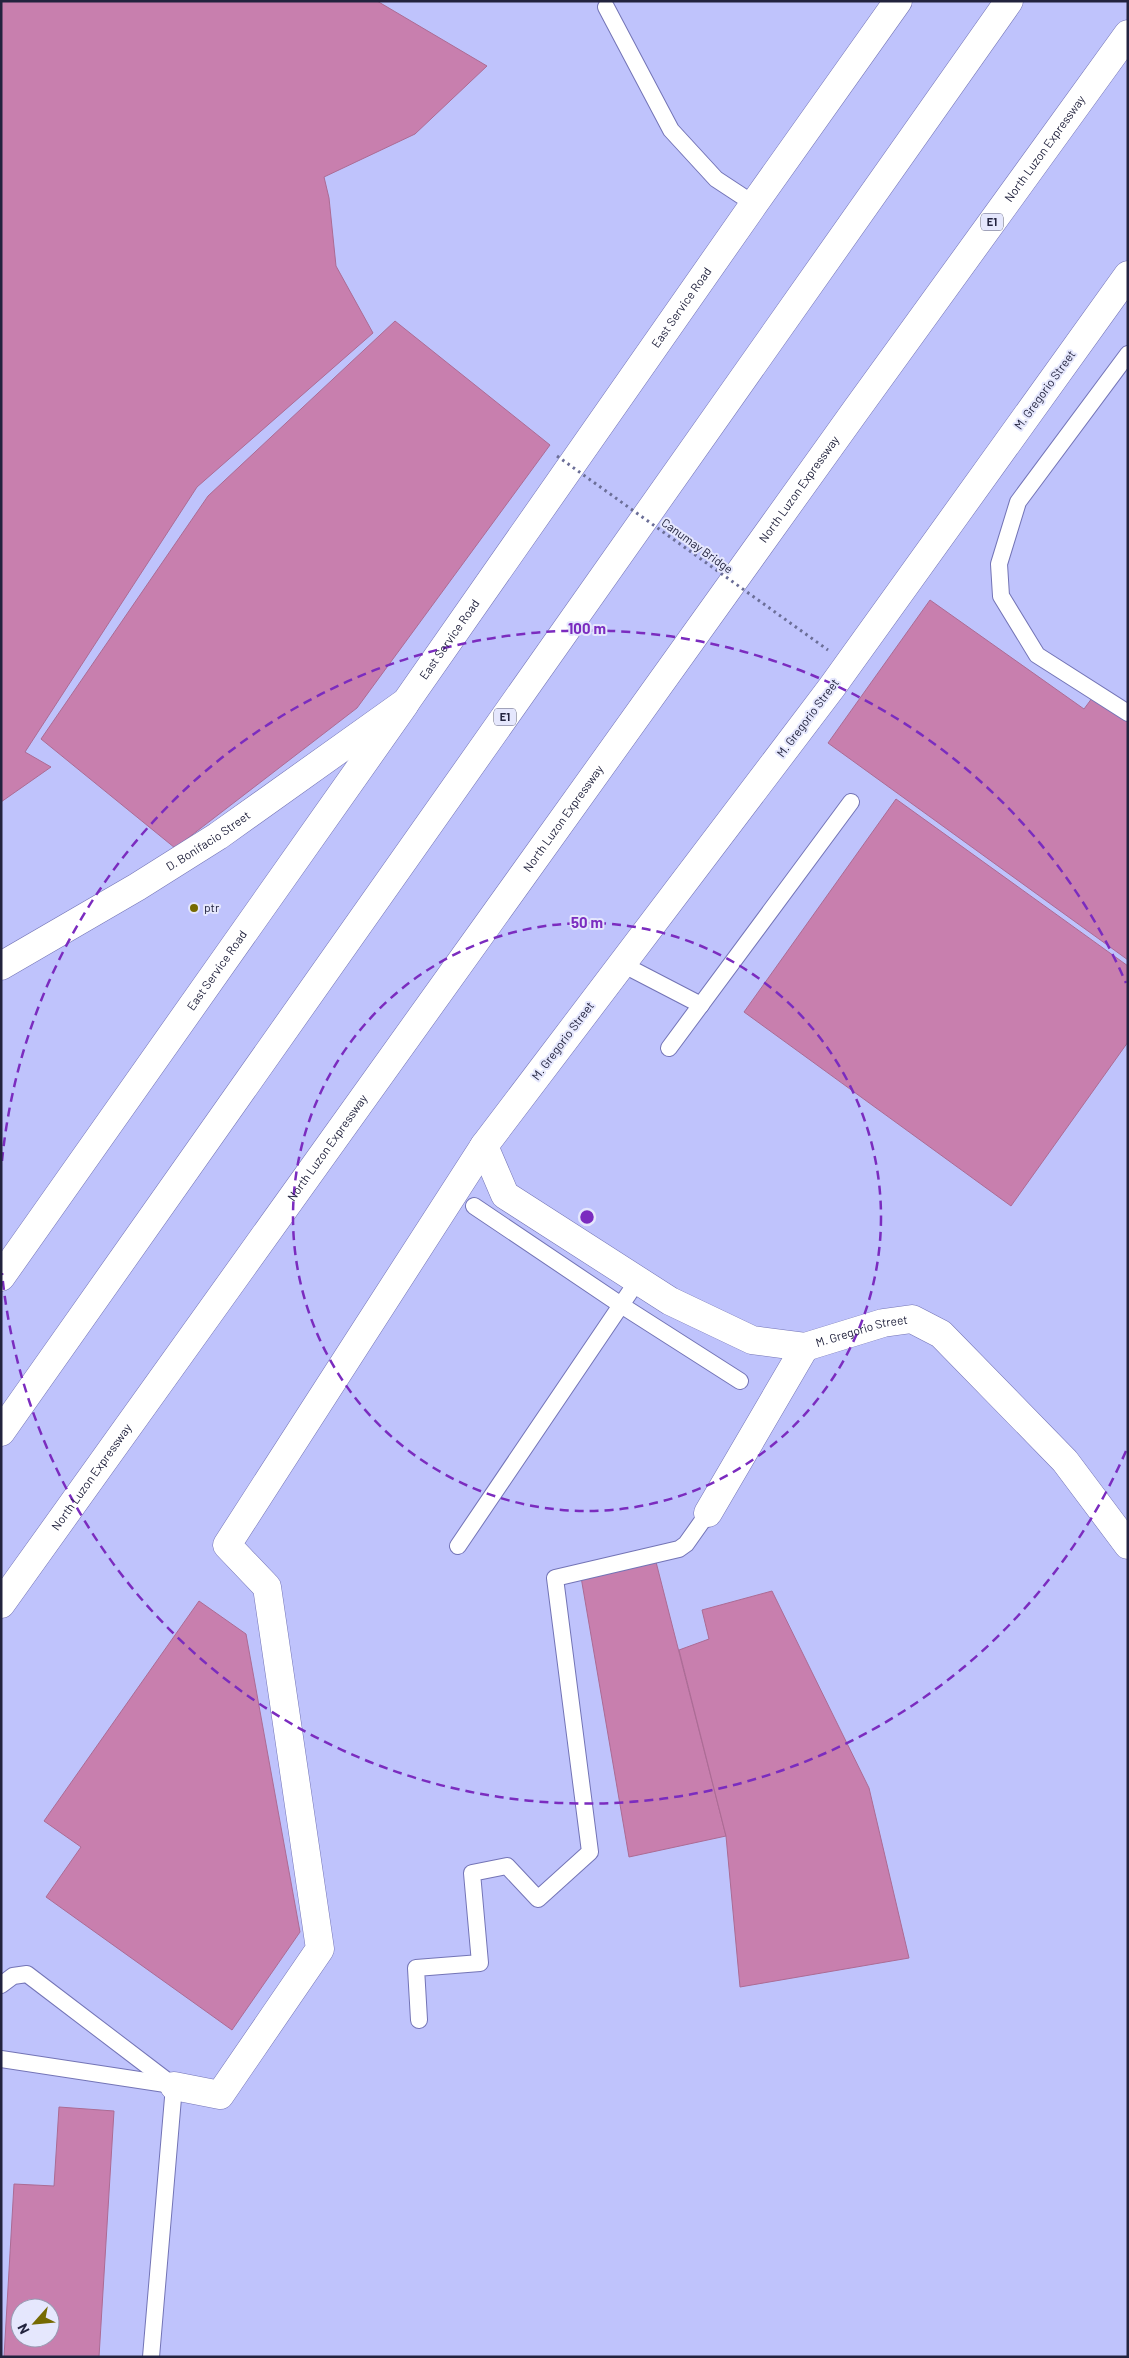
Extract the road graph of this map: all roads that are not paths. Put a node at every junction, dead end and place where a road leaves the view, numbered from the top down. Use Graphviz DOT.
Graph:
graph roads {
  1 [pos="898,1"];
  2 [pos="1009,1"];
  3 [pos="606,7"];
  4 [pos="1128,34"];
  5 [pos="754,204"];
  6 [pos="1128,274"];
  7 [pos="1128,354"];
  8 [pos="406,702"];
  9 [pos="1128,713"];
  10 [pos="851,802"];
  11 [pos="622,964"];
  12 [pos="1,966"];
  13 [pos="701,1005"];
  14 [pos="669,1048"];
  15 [pos="484,1146"];
  16 [pos="474,1206"];
  17 [pos="1,1277"];
  18 [pos="638,1280"];
  19 [pos="621,1305"];
  20 [pos="805,1347"];
  21 [pos="740,1380"];
  22 [pos="1,1432"];
  23 [pos="708,1513"];
  24 [pos="1128,1545"];
  25 [pos="458,1546"];
  26 [pos="1,1604"];
  27 [pos="1,1985"];
  28 [pos="419,2020"];
  29 [pos="1,2059"];
  30 [pos="174,2086"];
  31 [pos="151,2357"];
  1 -- 5 [label="main road, East Service Road"];
  2 -- 22 [label="main road, E1"];
  3 -- 5 [label="lane"];
  4 -- 26 [label="main road, North Luzon Expressway / E1"];
  5 -- 8 [label="main road, East Service Road"];
  6 -- 11 [label="main road, M. Gregorio Street"];
  7 -- 9 [label="lane"];
  8 -- 12 [label="main road, D. Bonifacio Street"];
  8 -- 17 [label="main road, East Service Road"];
  10 -- 13 [label="lane"];
  11 -- 13 [label="lane"];
  11 -- 15 [label="main road, M. Gregorio Street"];
  13 -- 14 [label="lane"];
  15 -- 18 [label="main road, M. Gregorio Street"];
  15 -- 30 [label="main road"];
  16 -- 19 [label="lane"];
  18 -- 19 [label="lane"];
  18 -- 20 [label="main road, M. Gregorio Street"];
  19 -- 21 [label="lane"];
  19 -- 25 [label="lane"];
  20 -- 23 [label="main road"];
  20 -- 24 [label="main road, M. Gregorio Street"];
  23 -- 28 [label="lane"];
  27 -- 30 [label="lane"];
  29 -- 30 [label="lane"];
  30 -- 31 [label="lane"];
}
